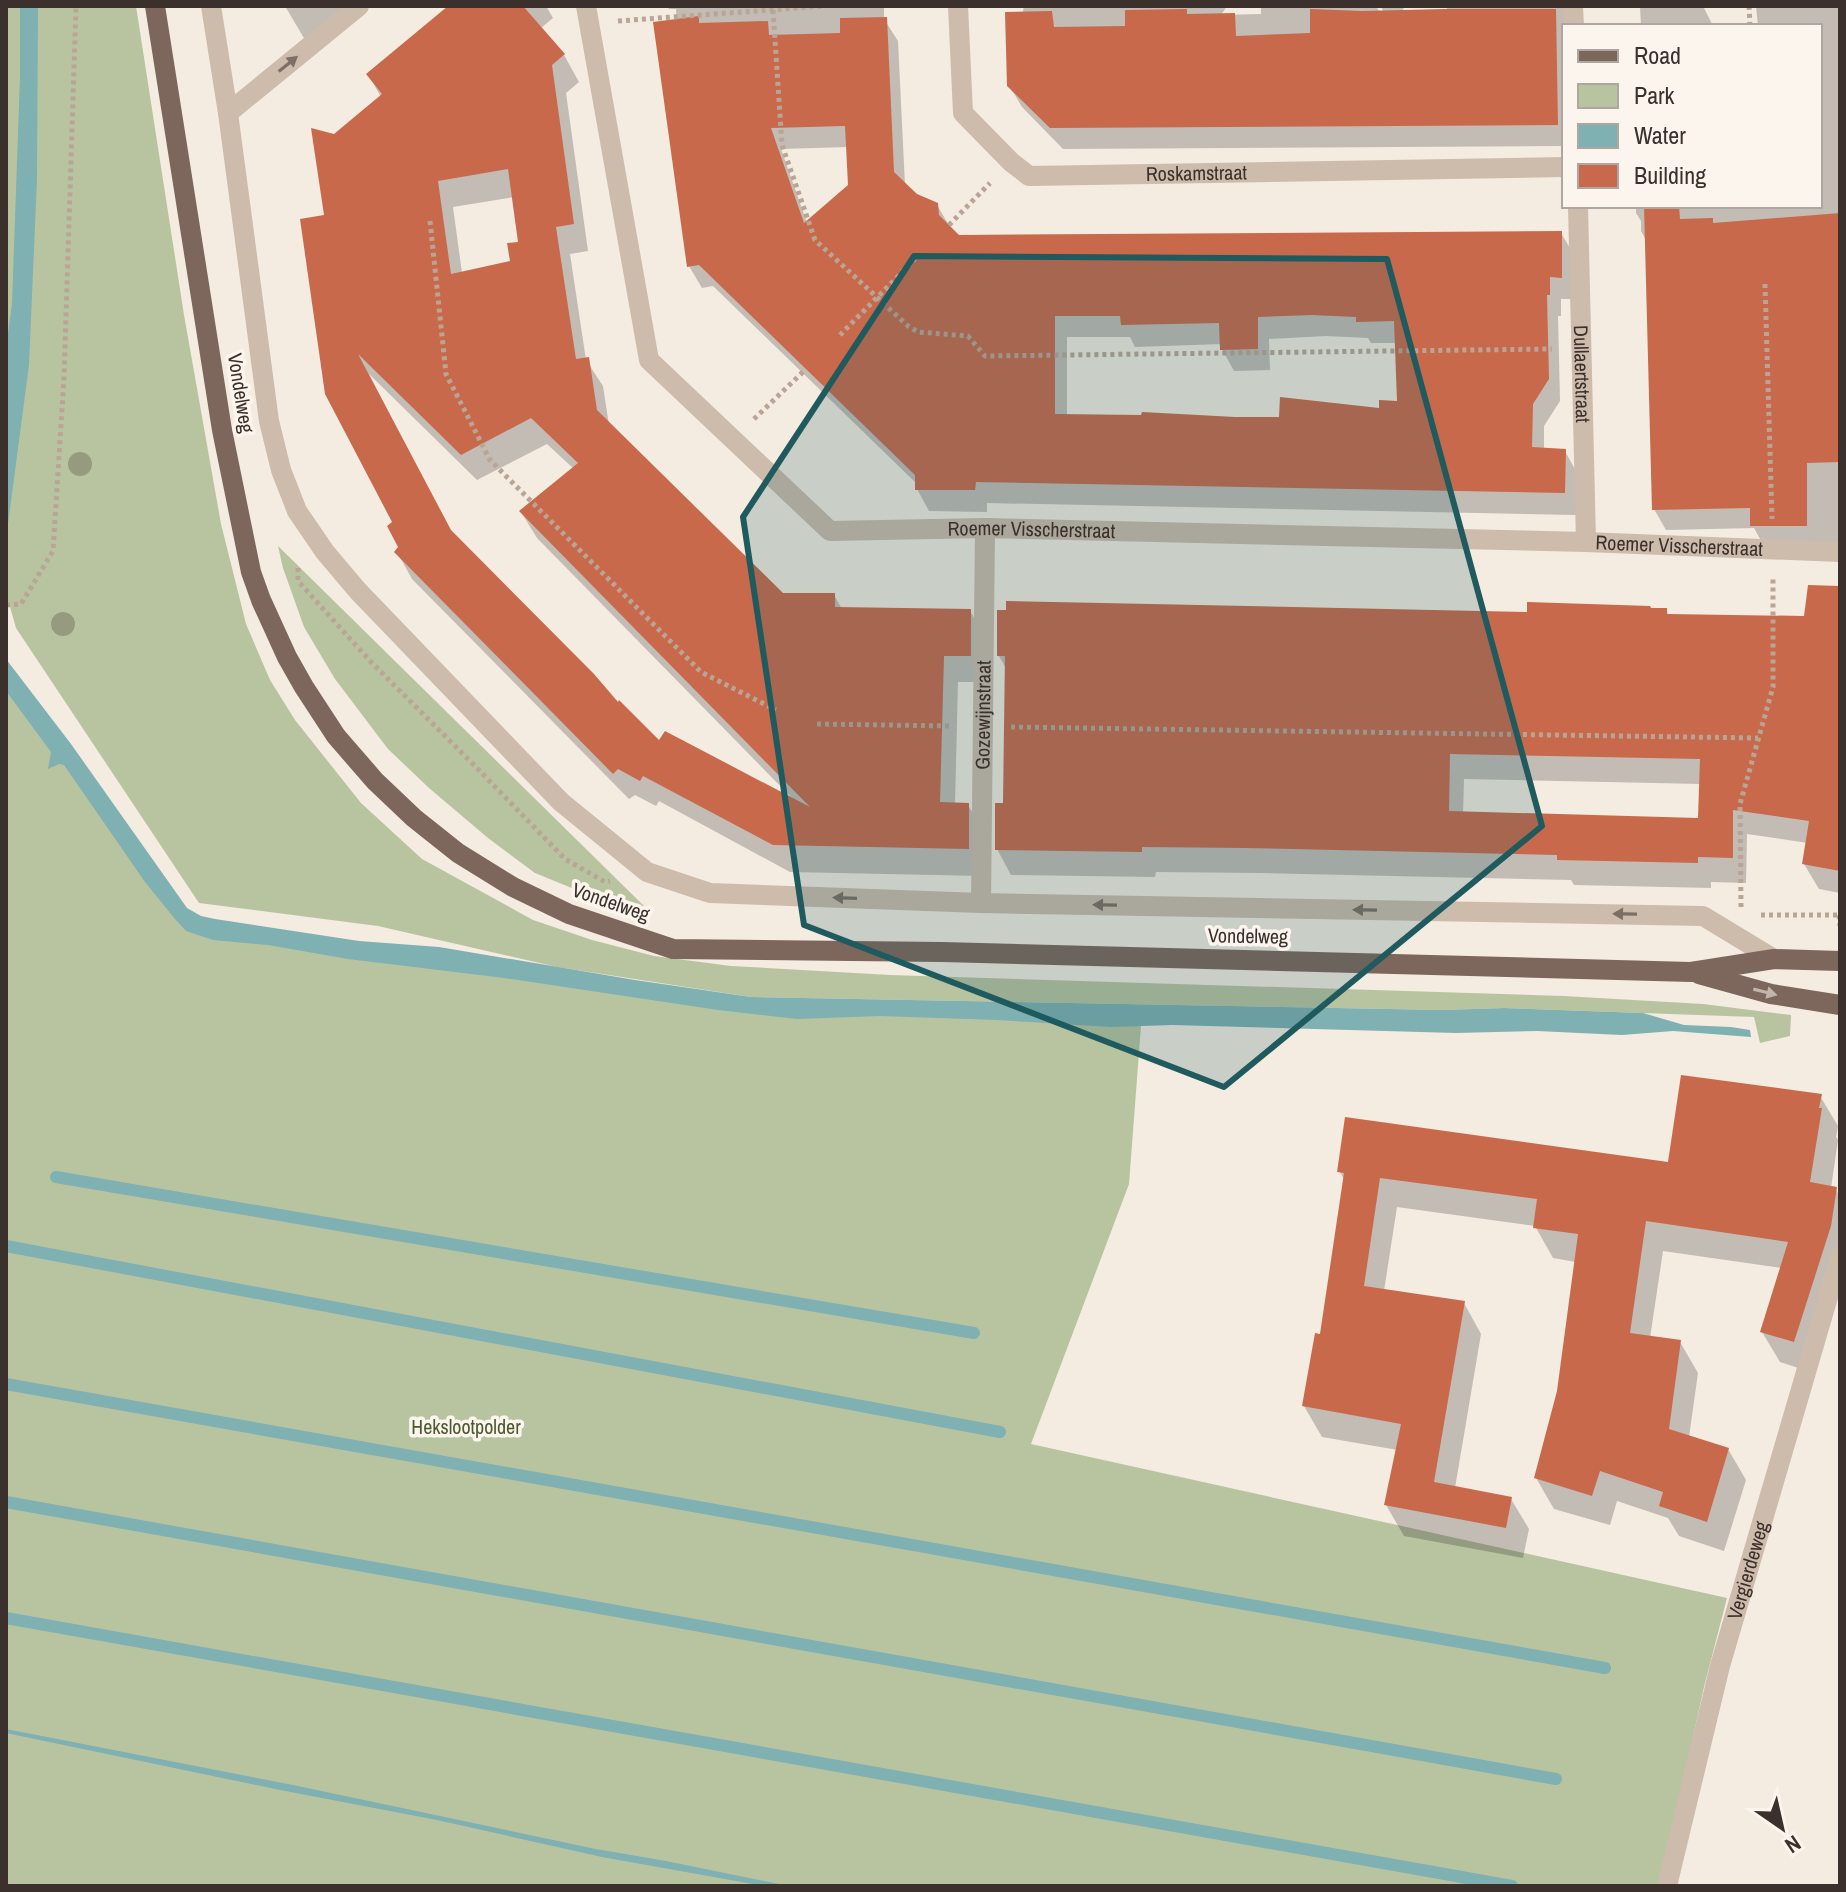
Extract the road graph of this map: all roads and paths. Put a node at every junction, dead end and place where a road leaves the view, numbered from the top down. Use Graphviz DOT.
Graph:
graph roads {
  1 [pos="76,6"];
  2 [pos="155,6"];
  3 [pos="211,6"];
  4 [pos="359,6"];
  5 [pos="825,6"];
  6 [pos="958,6"];
  7 [pos="773,10"];
  8 [pos="587,14"];
  9 [pos="228,113"];
  10 [pos="1011,162"];
  11 [pos="1562,167"];
  12 [pos="1578,208"];
  13 [pos="430,221"];
  14 [pos="949,225"];
  15 [pos="915,259"];
  16 [pos="1765,284"];
  17 [pos="878,297"];
  18 [pos="840,335"];
  19 [pos="1581,348"];
  20 [pos="805,370"];
  21 [pos="732,439"];
  22 [pos="985,528"];
  23 [pos="1586,542"];
  24 [pos="1773,549"];
  25 [pos="1840,552"];
  26 [pos="6,605"];
  27 [pos="776,710"];
  28 [pos="817,724"];
  29 [pos="984,727"];
  30 [pos="1758,738"];
  31 [pos="981,903"];
  32 [pos="1755,915"];
  33 [pos="1839,915"];
  34 [pos="1703,916"];
  35 [pos="1840,926"];
  36 [pos="1774,959"];
  37 [pos="1840,961"];
  38 [pos="1691,972"];
  39 [pos="1840,1005"];
  40 [pos="1840,1256"];
  41 [pos="1667,1886"];
  1 -- 26 [label="path"];
  2 -- 38 [label="main road, Vondelweg"];
  3 -- 9 [label="street, Vondelweg"];
  9 -- 4 [label="street, one-way"];
  5 -- 7 [label="path"];
  6 -- 10 [label="street, Roskamstraat"];
  7 -- 8 [label="path"];
  7 -- 17 [label="path"];
  8 -- 21 [label="street, Roemer Visscherstraat"];
  31 -- 9 [label="street, Vondelweg, one-way"];
  10 -- 11 [label="street, Roskamstraat"];
  10 -- 14 [label="path"];
  12 -- 19 [label="street, Dullaertstraat"];
  13 -- 27 [label="path"];
  15 -- 17 [label="path"];
  16 -- 24 [label="path"];
  17 -- 18 [label="path"];
  17 -- 19 [label="path"];
  19 -- 23 [label="street, Dullaertstraat"];
  20 -- 21 [label="path"];
  21 -- 22 [label="street, Roemer Visscherstraat"];
  22 -- 23 [label="street, Roemer Visscherstraat"];
  22 -- 29 [label="street, Gozewijnstraat"];
  23 -- 24 [label="street, Roemer Visscherstraat"];
  24 -- 25 [label="street, Roemer Visscherstraat"];
  24 -- 30 [label="path"];
  28 -- 29 [label="path"];
  29 -- 30 [label="path"];
  29 -- 31 [label="street, Gozewijnstraat"];
  30 -- 34 [label="path"];
  34 -- 31 [label="street, Vondelweg, one-way"];
  32 -- 33 [label="path"];
  33 -- 35 [label="path"];
  34 -- 36 [label="street, Vondelweg"];
  36 -- 37 [label="main road, Vondelweg"];
  36 -- 38 [label="main road, Vondelweg"];
  38 -- 39 [label="main road, Vondelweg, one-way"];
  40 -- 41 [label="street, Vergierdeweg"];
}
